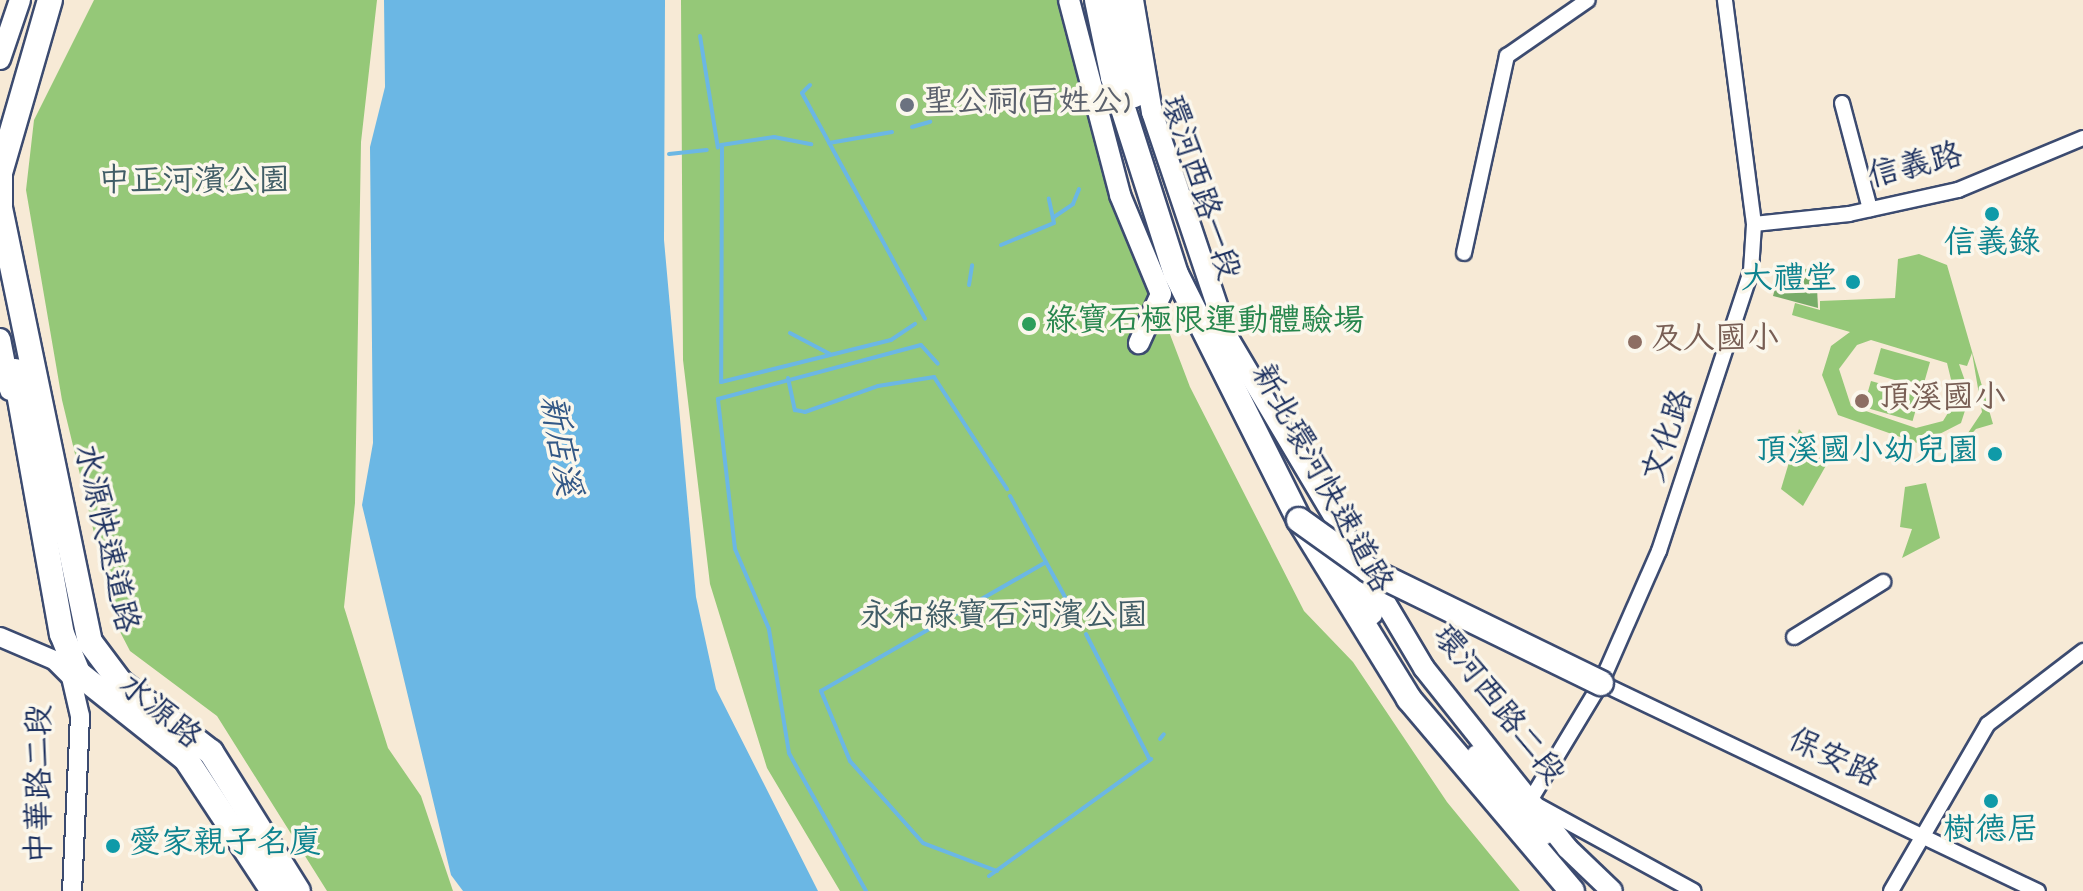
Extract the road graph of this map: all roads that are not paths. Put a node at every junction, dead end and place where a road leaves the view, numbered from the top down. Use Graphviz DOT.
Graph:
graph roads {
  1 [pos="20,0"];
  2 [pos="33,0"];
  3 [pos="50,0"];
  4 [pos="61,0"];
  5 [pos="1069,0"];
  6 [pos="1084,0"];
  7 [pos="1097,0"];
  8 [pos="1115,0"];
  9 [pos="1133,0"];
  10 [pos="1588,0"];
  11 [pos="1725,0"];
  12 [pos="0,59"];
  13 [pos="1842,103"];
  14 [pos="7,106"];
  15 [pos="2083,138"];
  16 [pos="0,174"];
  17 [pos="1870,209"];
  18 [pos="1754,224"];
  19 [pos="1464,253"];
  20 [pos="1176,274"];
  21 [pos="0,282"];
  22 [pos="0,339"];
  23 [pos="1139,343"];
  24 [pos="39,411"];
  25 [pos="1299,520"];
  26 [pos="1345,552"];
  27 [pos="1883,582"];
  28 [pos="69,635"];
  29 [pos="0,637"];
  30 [pos="1794,637"];
  31 [pos="2083,651"];
  32 [pos="79,673"];
  33 [pos="1601,683"];
  34 [pos="1528,807"];
  35 [pos="1923,836"];
  36 [pos="72,891"];
  37 [pos="259,891"];
  38 [pos="273,891"];
  39 [pos="285,891"];
  40 [pos="298,891"];
  41 [pos="1572,891"];
  42 [pos="1595,891"];
  43 [pos="1612,891"];
  44 [pos="1694,891"];
  45 [pos="1891,891"];
  46 [pos="2038,891"];
  1 -- 12 [label="main road"];
  2 -- 14 [label="highway, 水源快速道路"];
  3 -- 14 [label="highway, 水源快速道路"];
  4 -- 14 [label="highway"];
  5 -- 23 [label="main road"];
  6 -- 20 [label="highway"];
  7 -- 20 [label="highway, 新北環河快速道路"];
  8 -- 26 [label="main road, 環河西路一段"];
  9 -- 26 [label="main road, 環河西路一段"];
  10 -- 19 [label="street"];
  11 -- 18 [label="street, 文化路"];
  13 -- 17 [label="street"];
  14 -- 16 [label="highway, 水源快速道路"];
  15 -- 17 [label="street, 信義路"];
  16 -- 24 [label="highway, 水源快速道路"];
  17 -- 18 [label="street, 信義路"];
  18 -- 33 [label="street, 文化路"];
  20 -- 25 [label="highway, 新北環河快速道路"];
  21 -- 28 [label="highway, 水源快速道路"];
  22 -- 32 [label="main road, 水源路"];
  24 -- 28 [label="highway"];
  24 -- 40 [label="highway, 水源快速道路"];
  25 -- 33 [label="highway, bridge"];
  25 -- 41 [label="highway, 新北環河快速道路"];
  26 -- 34 [label="main road, 環河西路二段"];
  27 -- 30 [label="street"];
  28 -- 32 [label="highway, 水源快速道路"];
  29 -- 32 [label="street"];
  31 -- 35 [label="street"];
  32 -- 36 [label="street, 中華路二段"];
  32 -- 37 [label="main road, 水源路"];
  32 -- 38 [label="highway, 水源快速道路"];
  32 -- 39 [label="highway, 水源快速道路"];
  33 -- 34 [label="street, 文化路"];
  33 -- 35 [label="street, 保安路"];
  34 -- 42 [label="main road, 環河西路二段"];
  34 -- 43 [label="main road, 環河西路二段"];
  34 -- 44 [label="street"];
  35 -- 45 [label="street"];
  35 -- 46 [label="street, 保安路"];
}
